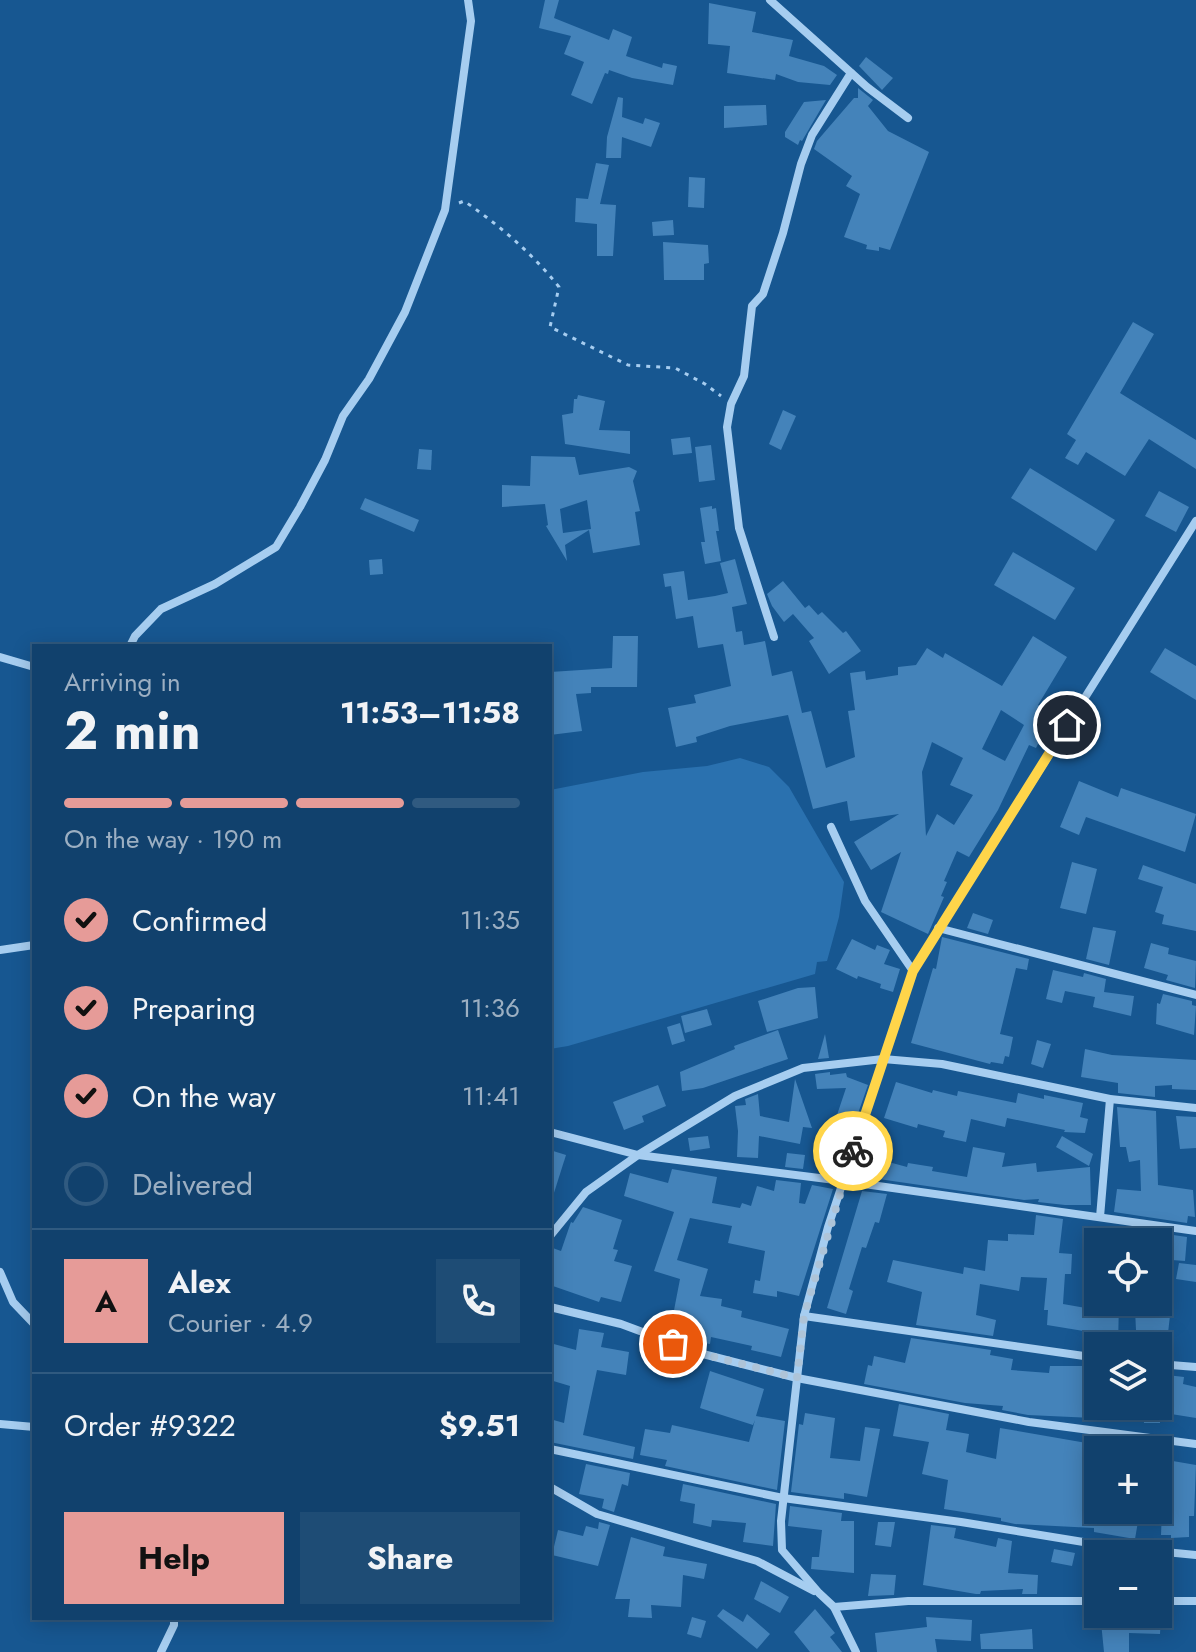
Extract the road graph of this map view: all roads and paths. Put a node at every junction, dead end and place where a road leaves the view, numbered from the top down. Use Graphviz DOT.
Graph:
graph roads {
  1 [pos="468,0"];
  2 [pos="770,0"];
  3 [pos="851,73"];
  4 [pos="908,118"];
  5 [pos="445,210"];
  6 [pos="731,404"];
  7 [pos="1196,521"];
  8 [pos="774,637"];
  9 [pos="131,644"];
  10 [pos="0,657"];
  11 [pos="32,666"];
  12 [pos="831,827"];
  13 [pos="938,928"];
  14 [pos="32,945"];
  15 [pos="0,950"];
  16 [pos="913,971"];
  17 [pos="1196,995"];
  18 [pos="883,1059"];
  19 [pos="1110,1099"];
  20 [pos="1196,1108"];
  21 [pos="552,1133"];
  22 [pos="638,1155"];
  23 [pos="843,1181"];
  24 [pos="1100,1217"];
  25 [pos="1196,1231"];
  26 [pos="552,1234"];
  27 [pos="0,1272"];
  28 [pos="552,1307"];
  29 [pos="804,1316"];
  30 [pos="32,1322"];
  31 [pos="1084,1356"];
  32 [pos="1172,1365"];
  33 [pos="1196,1367"];
  34 [pos="797,1378"];
  35 [pos="0,1424"];
  36 [pos="32,1427"];
  37 [pos="1196,1444"];
  38 [pos="552,1449"];
  39 [pos="552,1488"];
  40 [pos="783,1498"];
  41 [pos="1196,1555"];
  42 [pos="819,1593"];
  43 [pos="1084,1601"];
  44 [pos="1172,1601"];
  45 [pos="1196,1601"];
  46 [pos="834,1607"];
  47 [pos="174,1620"];
  48 [pos="161,1652"];
  49 [pos="856,1652"];
  1 -- 5 [label="street"];
  2 -- 3 [label="street"];
  3 -- 4 [label="street"];
  3 -- 6 [label="street"];
  5 -- 6 [label="path"];
  5 -- 9 [label="street"];
  6 -- 8 [label="street"];
  7 -- 13 [label="street"];
  10 -- 11 [label="street"];
  12 -- 16 [label="street"];
  13 -- 16 [label="street"];
  13 -- 17 [label="street"];
  14 -- 15 [label="street"];
  16 -- 18 [label="street"];
  18 -- 19 [label="street"];
  18 -- 22 [label="street"];
  18 -- 23 [label="street"];
  19 -- 20 [label="street"];
  19 -- 24 [label="street"];
  21 -- 22 [label="street"];
  22 -- 23 [label="street"];
  22 -- 26 [label="street"];
  23 -- 24 [label="street"];
  23 -- 29 [label="street"];
  24 -- 25 [label="street"];
  27 -- 30 [label="street"];
  28 -- 34 [label="street"];
  29 -- 31 [label="street"];
  29 -- 34 [label="street"];
  32 -- 33 [label="street"];
  34 -- 37 [label="street"];
  34 -- 40 [label="street"];
  35 -- 36 [label="street"];
  38 -- 40 [label="street"];
  39 -- 42 [label="street"];
  40 -- 41 [label="street"];
  40 -- 42 [label="street"];
  42 -- 46 [label="street"];
  43 -- 46 [label="street"];
  44 -- 45 [label="street"];
  46 -- 49 [label="street"];
  47 -- 48 [label="street"];
}
